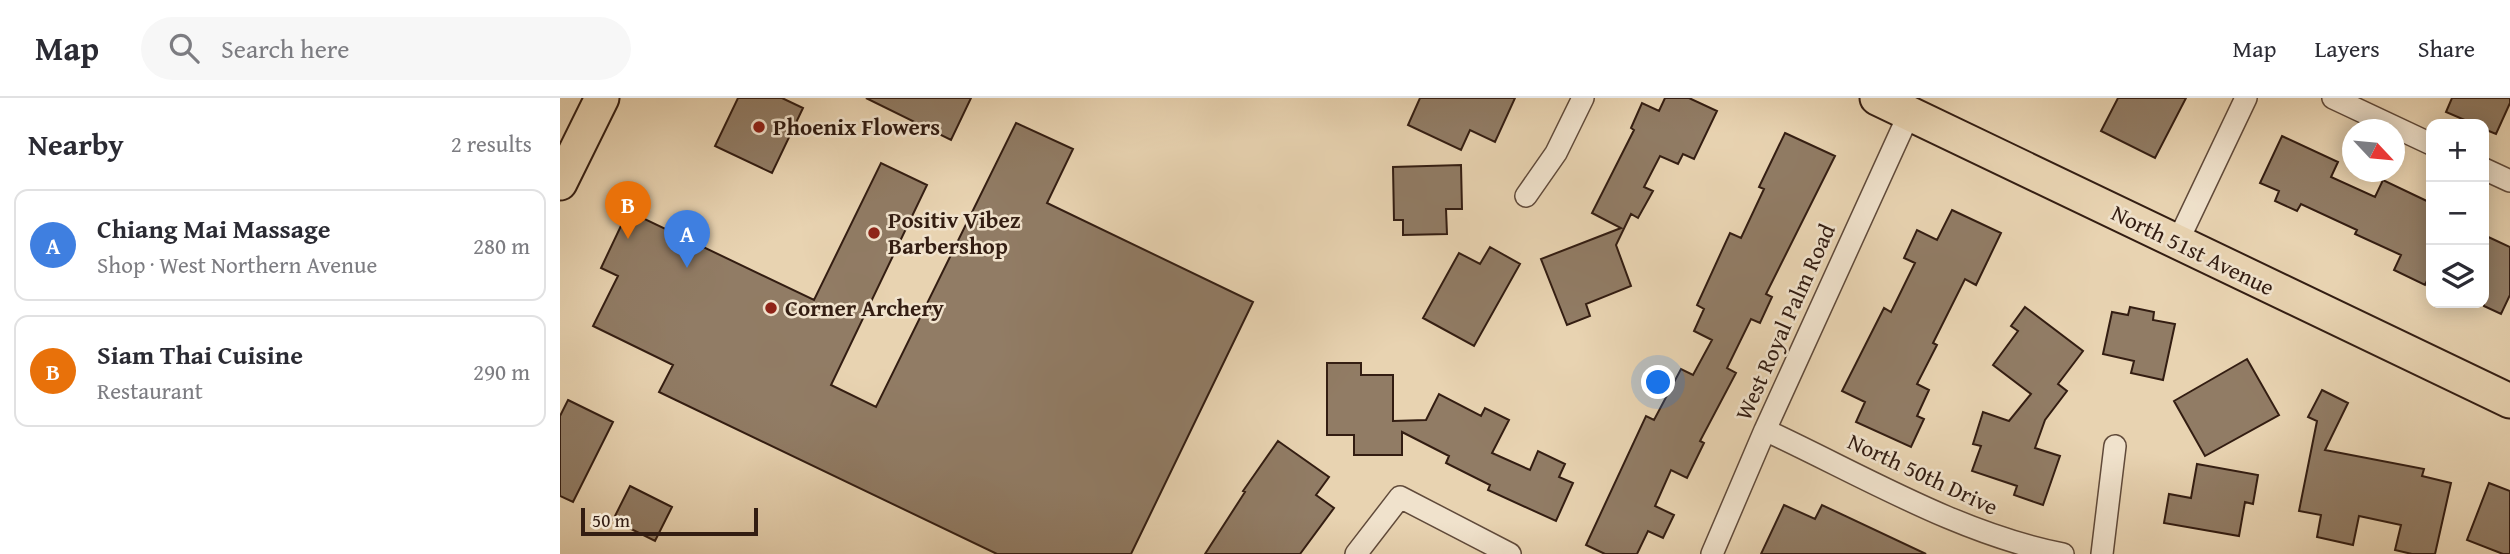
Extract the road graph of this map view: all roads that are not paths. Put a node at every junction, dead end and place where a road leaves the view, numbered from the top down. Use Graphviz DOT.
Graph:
graph roads {
  1 [pos="601,98"];
  2 [pos="1583,98"];
  3 [pos="1877,98"];
  4 [pos="2246,98"];
  5 [pos="2333,98"];
  6 [pos="1909,114"];
  7 [pos="2426,142"];
  8 [pos="2489,171"];
  9 [pos="2510,181"];
  10 [pos="560,183"];
  11 [pos="1526,196"];
  12 [pos="2177,243"];
  13 [pos="2510,401"];
  14 [pos="1765,430"];
  15 [pos="2115,446"];
  16 [pos="1356,554"];
  17 [pos="1510,554"];
  18 [pos="1712,554"];
  19 [pos="2063,554"];
  20 [pos="2102,554"];
  1 -- 10 [label="main road"];
  2 -- 11 [label="street"];
  3 -- 6 [label="main road, North 51st Avenue"];
  4 -- 12 [label="street"];
  5 -- 7 [label="street"];
  6 -- 12 [label="main road, North 51st Avenue"];
  6 -- 14 [label="street, West Royal Palm Road"];
  8 -- 9 [label="street"];
  12 -- 13 [label="main road, North 51st Avenue"];
  14 -- 18 [label="street, West Royal Palm Road"];
  14 -- 19 [label="street, North 50th Drive"];
  15 -- 20 [label="street"];
  16 -- 17 [label="street"];
}
